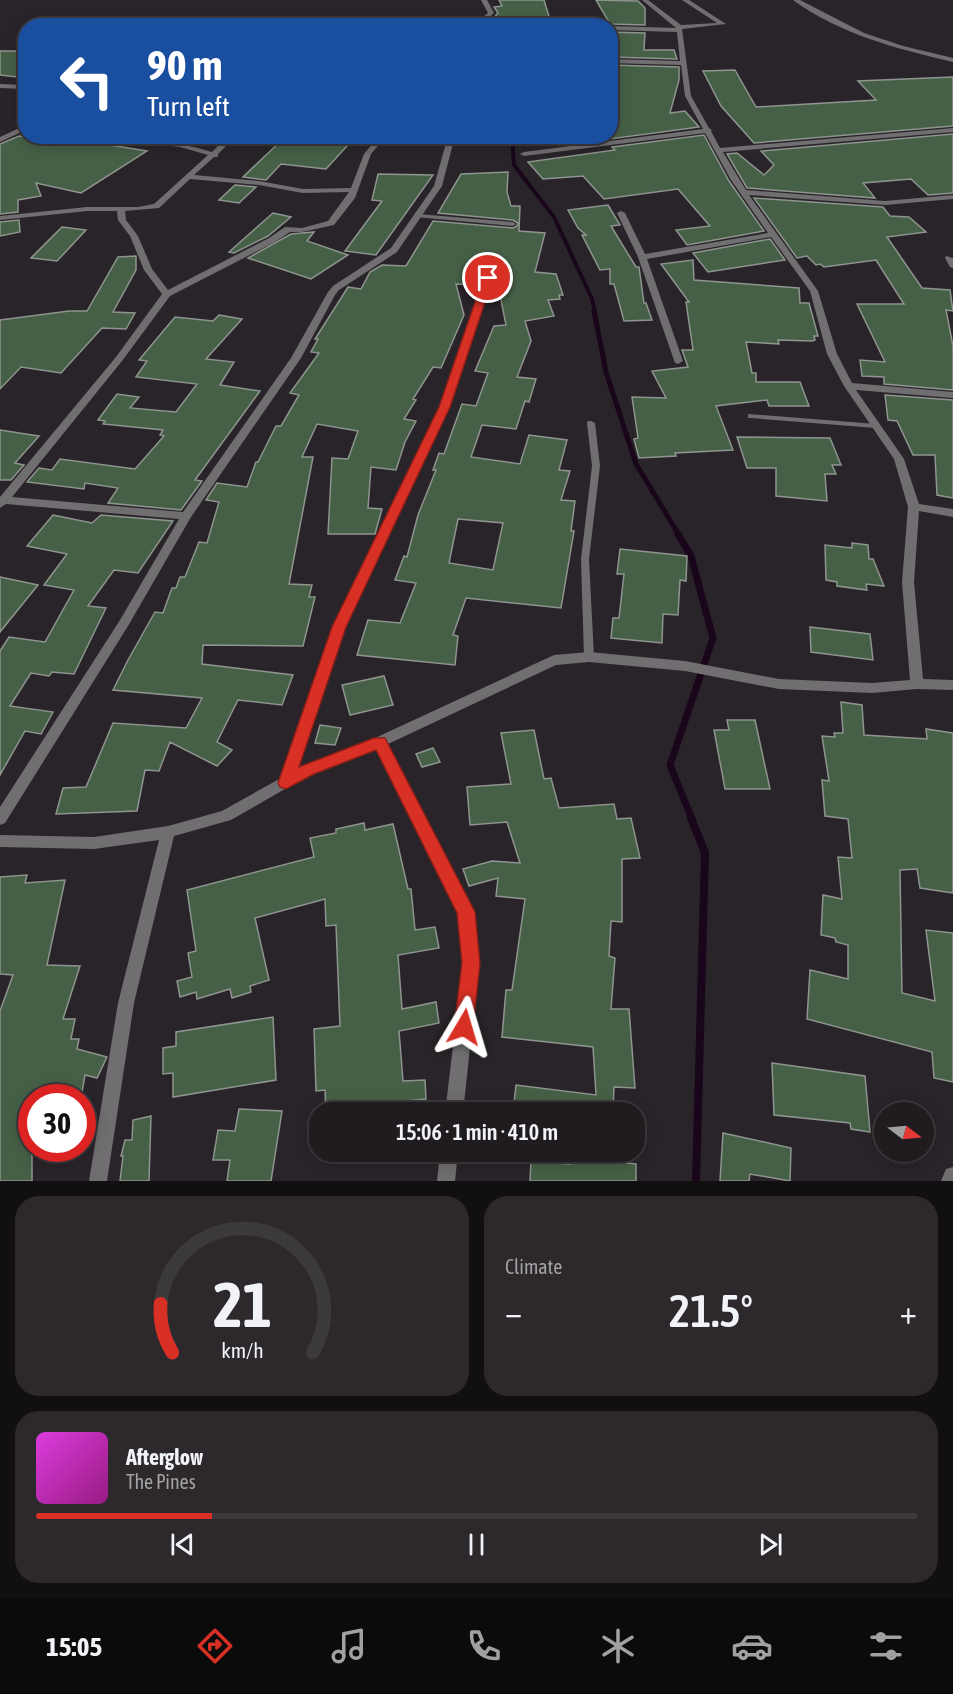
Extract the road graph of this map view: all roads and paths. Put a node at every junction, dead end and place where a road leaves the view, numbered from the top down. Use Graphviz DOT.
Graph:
graph roads {
  1 [pos="484,0"];
  2 [pos="645,0"];
  3 [pos="686,0"];
  4 [pos="796,0"];
  5 [pos="484,18"];
  6 [pos="618,28"];
  7 [pos="680,29"];
  8 [pos="953,60"];
  9 [pos="618,61"];
  10 [pos="685,63"];
  11 [pos="0,86"];
  12 [pos="18,87"];
  13 [pos="953,129"];
  14 [pos="709,130"];
  15 [pos="18,131"];
  16 [pos="0,140"];
  17 [pos="618,142"];
  18 [pos="171,144"];
  19 [pos="224,144"];
  20 [pos="376,144"];
  21 [pos="450,144"];
  22 [pos="604,144"];
  23 [pos="589,146"];
  24 [pos="717,150"];
  25 [pos="215,154"];
  26 [pos="524,154"];
  27 [pos="191,177"];
  28 [pos="354,190"];
  29 [pos="744,192"];
  30 [pos="953,197"];
  31 [pos="121,209"];
  32 [pos="621,213"];
  33 [pos="418,216"];
  34 [pos="0,218"];
  35 [pos="513,224"];
  36 [pos="774,234"];
  37 [pos="642,257"];
  38 [pos="488,278"];
  39 [pos="168,294"];
  40 [pos="678,361"];
  41 [pos="849,386"];
  42 [pos="953,395"];
  43 [pos="751,416"];
  44 [pos="591,423"];
  45 [pos="876,426"];
  46 [pos="2,502"];
  47 [pos="914,507"];
  48 [pos="953,513"];
  49 [pos="186,516"];
  50 [pos="589,657"];
  51 [pos="917,684"];
  52 [pos="953,685"];
  53 [pos="380,742"];
  54 [pos="286,783"];
  55 [pos="0,819"];
  56 [pos="168,832"];
  57 [pos="0,841"];
  58 [pos="455,1102"];
  59 [pos="448,1162"];
  60 [pos="953,1176"];
  61 [pos="98,1181"];
  62 [pos="446,1181"];
  63 [pos="950,1181"];
  1 -- 5 [label="street"];
  2 -- 7 [label="street"];
  3 -- 7 [label="street"];
  4 -- 8 [label="street"];
  6 -- 7 [label="street"];
  7 -- 10 [label="street"];
  9 -- 10 [label="street"];
  10 -- 14 [label="street"];
  11 -- 12 [label="street"];
  13 -- 24 [label="street"];
  14 -- 17 [label="street"];
  14 -- 24 [label="street"];
  15 -- 16 [label="street"];
  18 -- 25 [label="street"];
  19 -- 25 [label="street"];
  20 -- 28 [label="street"];
  21 -- 33 [label="street"];
  22 -- 23 [label="street"];
  23 -- 26 [label="street"];
  24 -- 29 [label="street"];
  25 -- 27 [label="street"];
  27 -- 28 [label="street"];
  27 -- 31 [label="street"];
  28 -- 39 [label="street"];
  29 -- 30 [label="street"];
  29 -- 36 [label="street"];
  31 -- 34 [label="street"];
  31 -- 39 [label="street"];
  32 -- 37 [label="street"];
  33 -- 35 [label="lane"];
  33 -- 49 [label="street"];
  36 -- 37 [label="street"];
  36 -- 41 [label="street"];
  37 -- 40 [label="street"];
  38 -- 54 [label="street"];
  39 -- 46 [label="street"];
  41 -- 42 [label="street"];
  41 -- 45 [label="street"];
  43 -- 45 [label="lane"];
  44 -- 50 [label="lane"];
  45 -- 47 [label="street"];
  46 -- 49 [label="street"];
  47 -- 48 [label="street"];
  47 -- 51 [label="street"];
  49 -- 55 [label="street"];
  50 -- 51 [label="street"];
  50 -- 53 [label="street"];
  51 -- 52 [label="street"];
  53 -- 54 [label="street"];
  53 -- 58 [label="street"];
  54 -- 56 [label="street"];
  56 -- 57 [label="street"];
  56 -- 61 [label="street"];
  59 -- 62 [label="street"];
  60 -- 63 [label="street"];
}
